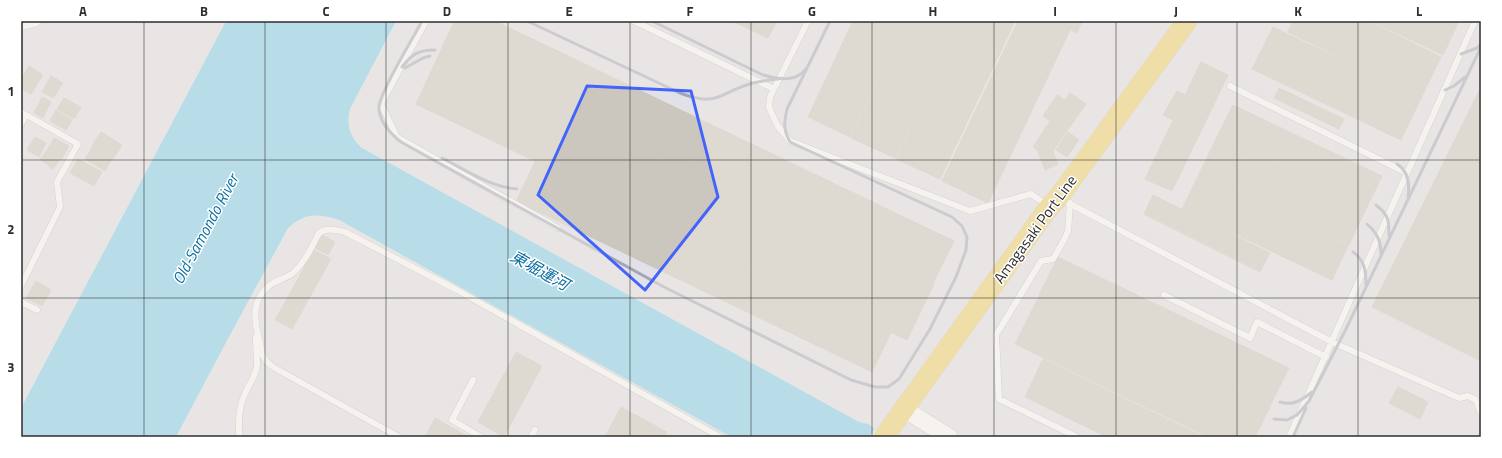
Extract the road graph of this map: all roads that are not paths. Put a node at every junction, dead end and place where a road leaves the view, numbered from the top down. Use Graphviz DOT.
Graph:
graph roads {
  1 [pos="38,21"];
  2 [pos="426,21"];
  3 [pos="634,21"];
  4 [pos="808,21"];
  5 [pos="1187,21"];
  6 [pos="1475,21"];
  7 [pos="21,27"];
  8 [pos="1230,86"];
  9 [pos="774,89"];
  10 [pos="24,113"];
  11 [pos="21,124"];
  12 [pos="1407,173"];
  13 [pos="1059,203"];
  14 [pos="558,228"];
  15 [pos="21,286"];
  16 [pos="1164,295"];
  17 [pos="21,302"];
  18 [pos="37,310"];
  19 [pos="255,325"];
  20 [pos="1332,342"];
  21 [pos="1326,357"];
  22 [pos="473,380"];
  23 [pos="904,410"];
  24 [pos="1481,414"];
  25 [pos="535,430"];
  26 [pos="947,436"];
  27 [pos="239,437"];
  28 [pos="399,437"];
  29 [pos="481,437"];
  30 [pos="531,437"];
  31 [pos="720,437"];
  32 [pos="884,437"];
  33 [pos="1077,437"];
  34 [pos="1289,437"];
  1 -- 7 [label="lane"];
  2 -- 14 [label="lane"];
  3 -- 9 [label="lane"];
  4 -- 9 [label="lane"];
  5 -- 13 [label="main road, Amagasaki Port Line"];
  6 -- 12 [label="lane"];
  8 -- 12 [label="lane"];
  9 -- 13 [label="lane"];
  10 -- 11 [label="lane"];
  10 -- 15 [label="lane"];
  12 -- 20 [label="lane"];
  13 -- 20 [label="lane"];
  13 -- 23 [label="main road, Amagasaki Port Line"];
  13 -- 33 [label="lane"];
  16 -- 21 [label="lane"];
  17 -- 18 [label="lane"];
  19 -- 27 [label="lane"];
  19 -- 28 [label="lane"];
  19 -- 31 [label="lane"];
  20 -- 21 [label="lane"];
  20 -- 24 [label="lane"];
  21 -- 34 [label="lane"];
  22 -- 29 [label="lane"];
  23 -- 26 [label="street"];
  23 -- 32 [label="main road, Amagasaki Port Line"];
  25 -- 30 [label="lane"];
}
